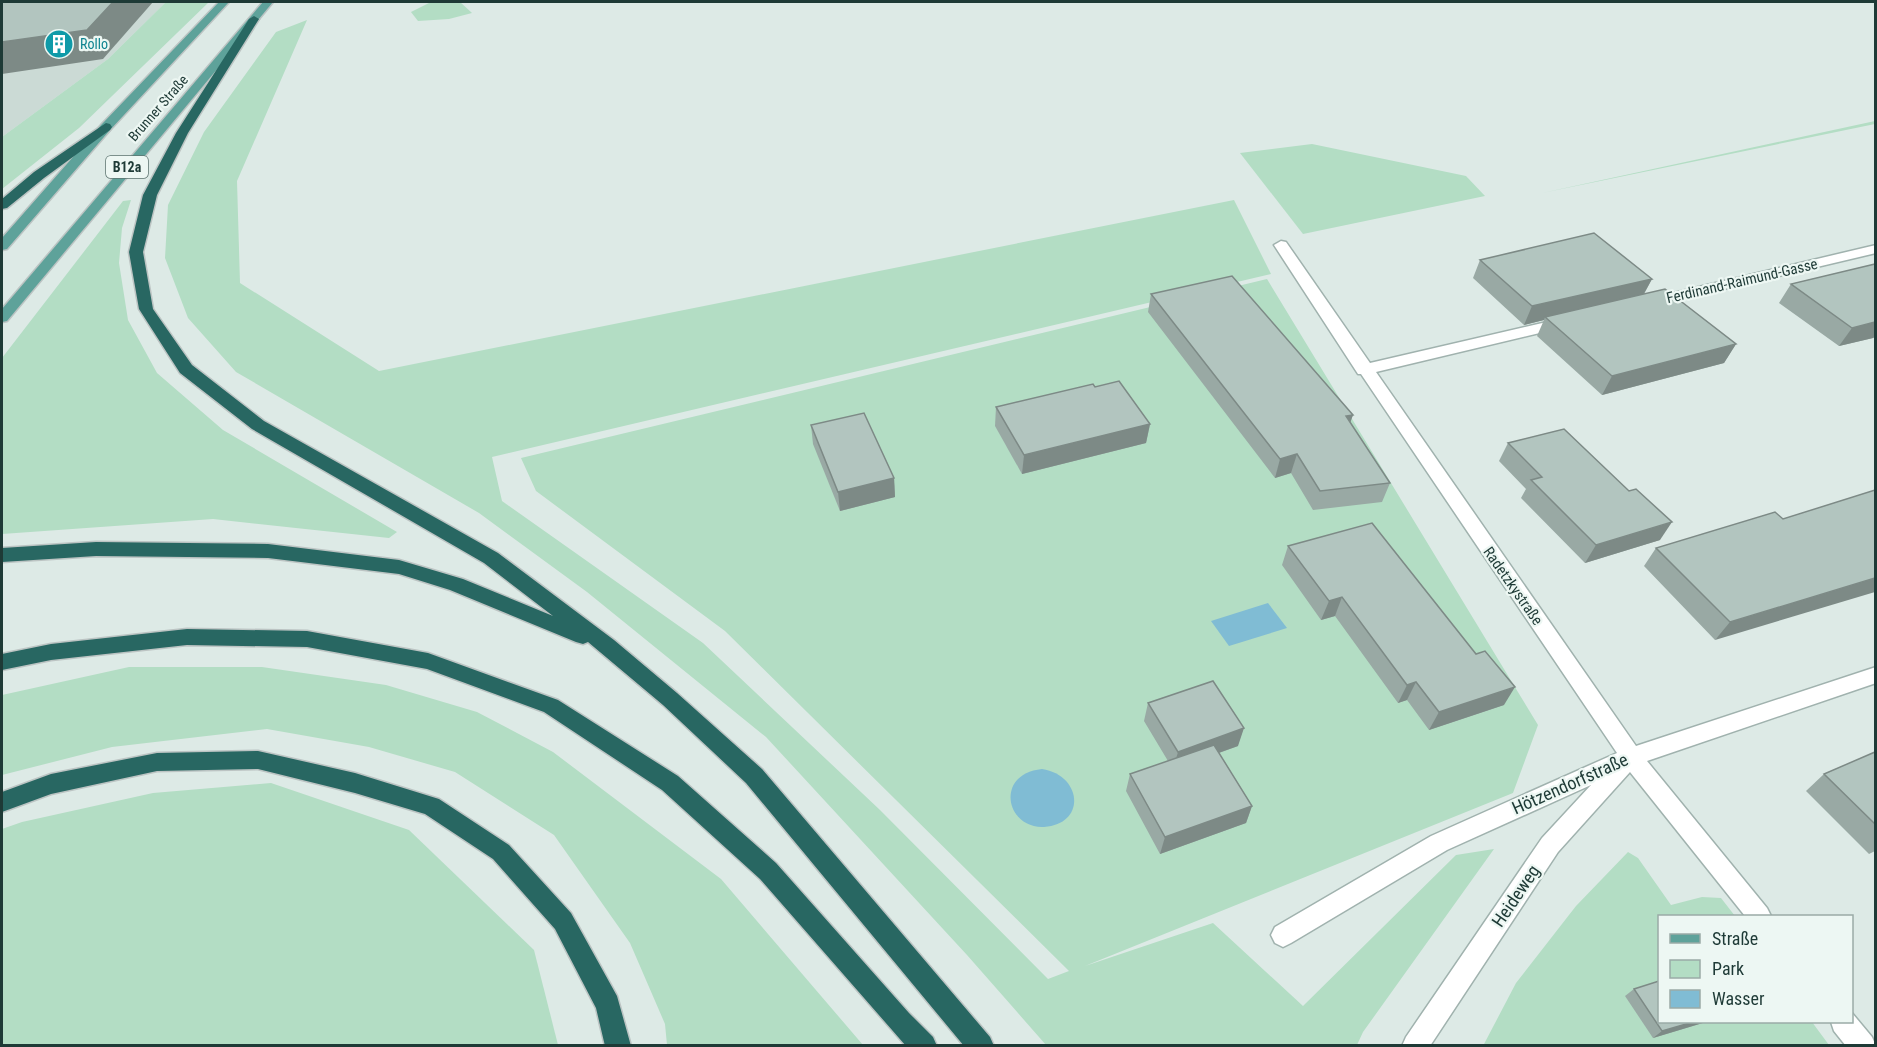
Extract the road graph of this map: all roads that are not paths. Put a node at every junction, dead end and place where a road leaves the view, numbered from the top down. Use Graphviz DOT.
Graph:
graph roads {
  1 [pos="224,2"];
  2 [pos="268,2"];
  3 [pos="254,19"];
  4 [pos="106,127"];
  5 [pos="2,205"];
  6 [pos="1281,245"];
  7 [pos="2,246"];
  8 [pos="1875,249"];
  9 [pos="1632,307"];
  10 [pos="2,318"];
  11 [pos="1573,321"];
  12 [pos="1364,370"];
  13 [pos="2,555"];
  14 [pos="607,646"];
  15 [pos="2,662"];
  16 [pos="1875,675"];
  17 [pos="1630,757"];
  18 [pos="2,802"];
  19 [pos="1758,915"];
  20 [pos="1283,935"];
  21 [pos="1844,1023"];
  22 [pos="618,1046"];
  23 [pos="924,1046"];
  24 [pos="981,1046"];
  25 [pos="1415,1046"];
  26 [pos="1863,1046"];
  1 -- 4 [label="main road, Brunner Straße / B12a"];
  2 -- 3 [label="main road, Brunner Straße / B12a"];
  3 -- 10 [label="main road, Brunner Straße / B12a"];
  3 -- 14 [label="highway"];
  4 -- 5 [label="highway"];
  4 -- 7 [label="main road, Brunner Straße / B12a"];
  6 -- 12 [label="street, Radetzkystraße"];
  8 -- 9 [label="street, Ferdinand-Raimund-Gasse"];
  11 -- 12 [label="street"];
  12 -- 17 [label="street, Radetzkystraße"];
  13 -- 14 [label="highway"];
  14 -- 24 [label="highway"];
  15 -- 23 [label="highway"];
  16 -- 17 [label="street, Hötzendorfstraße"];
  17 -- 19 [label="street, Radetzkystraße"];
  17 -- 20 [label="street, Hötzendorfstraße"];
  17 -- 25 [label="street, Heideweg"];
  18 -- 22 [label="highway"];
  21 -- 26 [label="street"];
}
